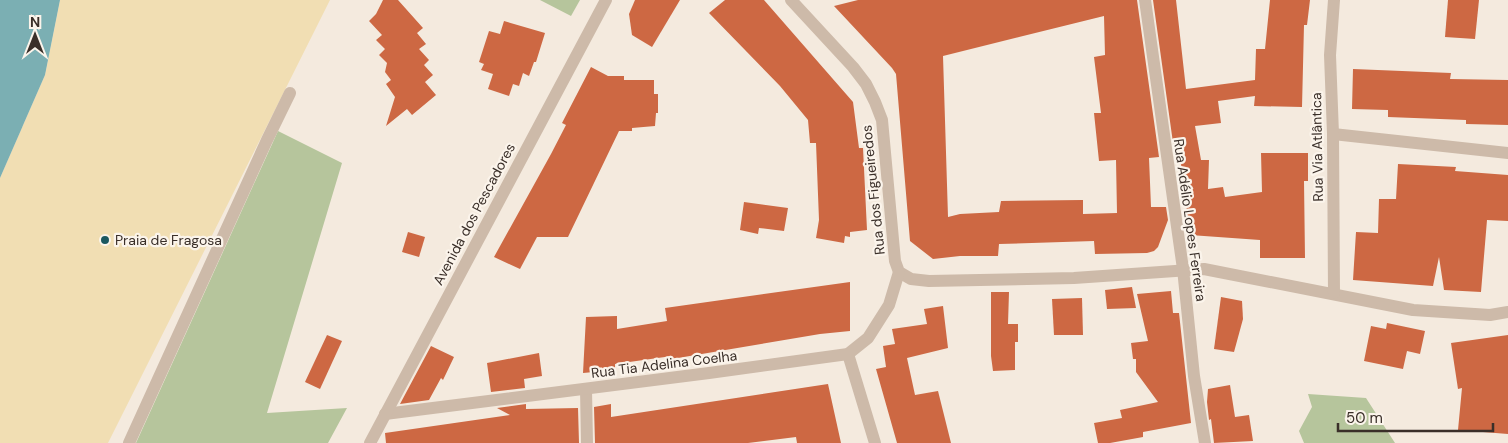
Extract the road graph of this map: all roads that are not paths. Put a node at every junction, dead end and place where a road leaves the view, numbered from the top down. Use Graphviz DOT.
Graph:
graph roads {
  1 [pos="606,0"];
  2 [pos="791,0"];
  3 [pos="1145,0"];
  4 [pos="1334,0"];
  5 [pos="290,93"];
  6 [pos="1333,134"];
  7 [pos="1508,153"];
  8 [pos="1183,270"];
  9 [pos="899,272"];
  10 [pos="1334,293"];
  11 [pos="1508,312"];
  12 [pos="848,354"];
  13 [pos="586,389"];
  14 [pos="385,414"];
  15 [pos="129,443"];
  16 [pos="370,443"];
  17 [pos="587,443"];
  18 [pos="874,443"];
  19 [pos="1205,443"];
  1 -- 14 [label="street, Avenida dos Pescadores"];
  2 -- 9 [label="street, Rua dos Figueiredos"];
  3 -- 8 [label="street, Rua Adélio Lopes Ferreira"];
  4 -- 6 [label="street, Rua Via Atlântica"];
  5 -- 15 [label="street"];
  6 -- 7 [label="street"];
  6 -- 10 [label="street, Rua Via Atlântica"];
  8 -- 9 [label="street"];
  8 -- 10 [label="street"];
  8 -- 19 [label="street, Rua Adélio Lopes Ferreira"];
  9 -- 12 [label="street"];
  10 -- 11 [label="street"];
  12 -- 13 [label="street, Rua Tia Adelina Coelha"];
  12 -- 18 [label="street"];
  13 -- 14 [label="street, Rua Tia Adelina Coelha"];
  13 -- 17 [label="street"];
  14 -- 16 [label="street, Avenida dos Pescadores"];
}
